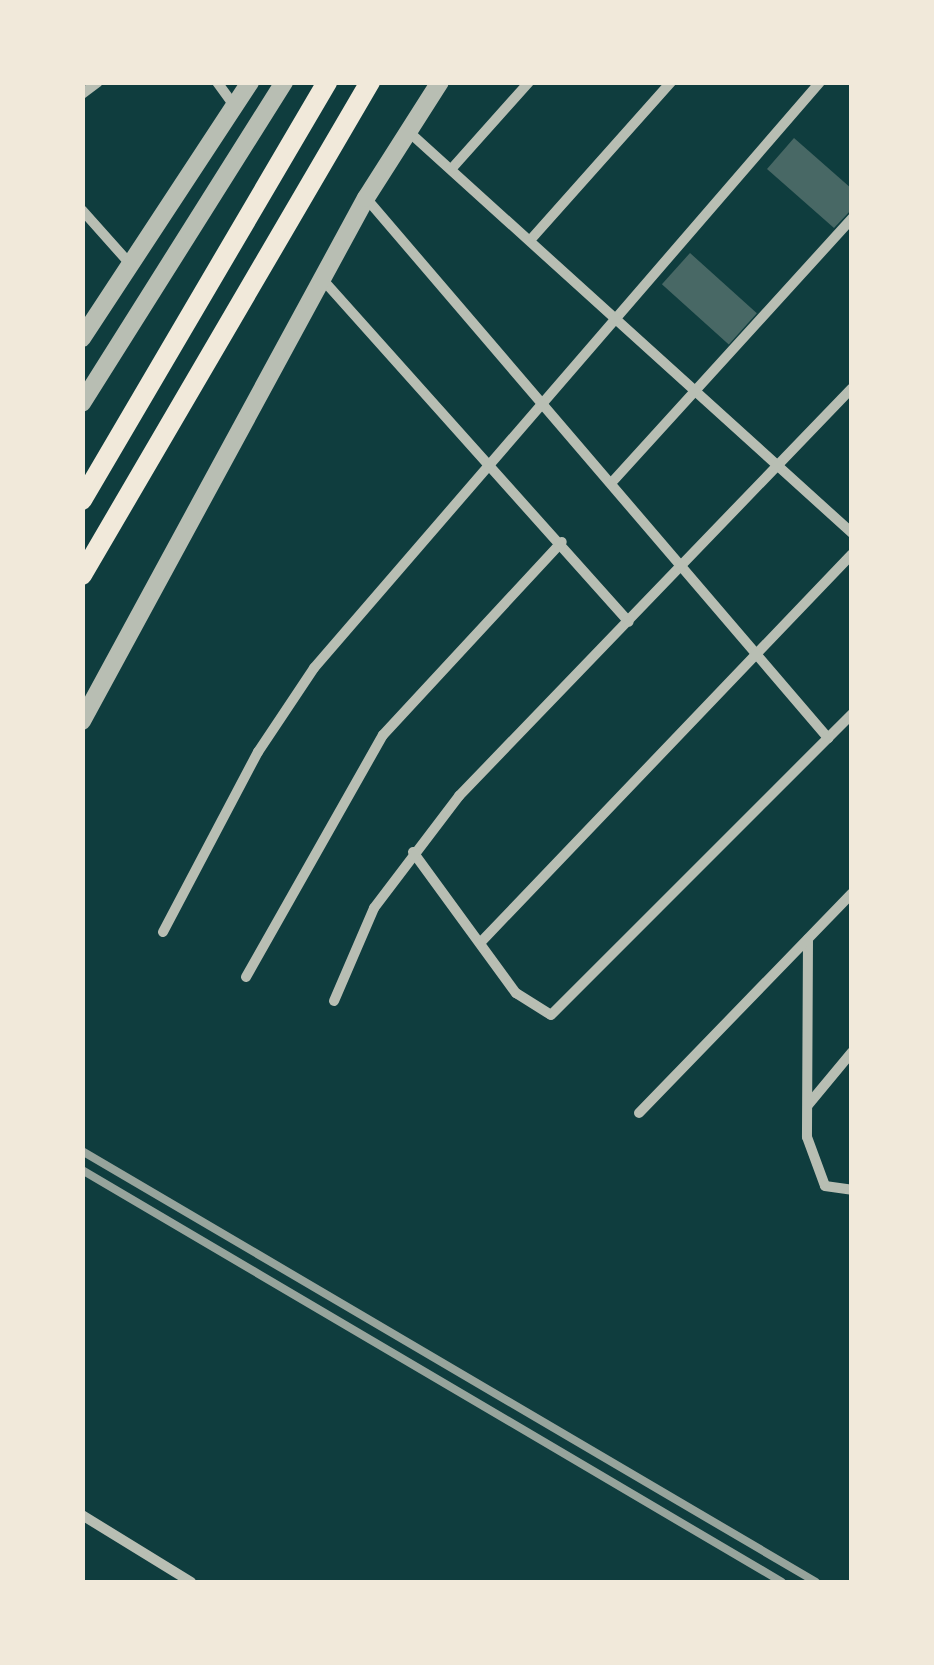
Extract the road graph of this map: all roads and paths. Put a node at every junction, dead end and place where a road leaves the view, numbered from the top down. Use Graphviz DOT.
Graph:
graph roads {
  1 [pos="98,82"];
  2 [pos="217,82"];
  3 [pos="250,82"];
  4 [pos="284,82"];
  5 [pos="327,82"];
  6 [pos="370,82"];
  7 [pos="440,82"];
  8 [pos="528,82"];
  9 [pos="671,82"];
  10 [pos="820,82"];
  11 [pos="82,94"];
  12 [pos="234,105"];
  13 [pos="409,132"];
  14 [pos="454,166"];
  15 [pos="366,198"];
  16 [pos="82,210"];
  17 [pos="852,218"];
  18 [pos="533,237"];
  19 [pos="131,264"];
  20 [pos="324,281"];
  21 [pos="614,312"];
  22 [pos="86,324"];
  23 [pos="852,388"];
  24 [pos="696,390"];
  25 [pos="543,395"];
  26 [pos="82,403"];
  27 [pos="492,460"];
  28 [pos="778,468"];
  29 [pos="614,480"];
  30 [pos="82,500"];
  31 [pos="852,532"];
  32 [pos="562,542"];
  33 [pos="852,554"];
  34 [pos="684,564"];
  35 [pos="82,574"];
  36 [pos="629,622"];
  37 [pos="759,653"];
  38 [pos="852,714"];
  39 [pos="84,728"];
  40 [pos="828,738"];
  41 [pos="413,852"];
  42 [pos="852,893"];
  43 [pos="163,932"];
  44 [pos="808,939"];
  45 [pos="480,943"];
  46 [pos="246,977"];
  47 [pos="334,1000"];
  48 [pos="852,1052"];
  49 [pos="807,1106"];
  50 [pos="639,1114"];
  51 [pos="852,1190"];
  52 [pos="82,1515"];
  53 [pos="191,1582"];
  1 -- 11 [label="street"];
  2 -- 12 [label="street"];
  3 -- 12 [label="street"];
  4 -- 26 [label="street"];
  5 -- 30 [label="main road"];
  6 -- 35 [label="main road"];
  7 -- 13 [label="street"];
  8 -- 14 [label="street"];
  9 -- 18 [label="street"];
  10 -- 21 [label="street"];
  12 -- 19 [label="street"];
  13 -- 14 [label="street"];
  13 -- 15 [label="street"];
  14 -- 18 [label="street"];
  15 -- 20 [label="street"];
  15 -- 25 [label="street"];
  16 -- 19 [label="street"];
  17 -- 24 [label="street"];
  18 -- 21 [label="street"];
  19 -- 22 [label="street"];
  20 -- 27 [label="street"];
  20 -- 39 [label="street"];
  21 -- 24 [label="street"];
  21 -- 25 [label="street"];
  23 -- 28 [label="street"];
  24 -- 28 [label="street"];
  24 -- 29 [label="street"];
  25 -- 27 [label="street"];
  25 -- 29 [label="street"];
  27 -- 32 [label="street"];
  27 -- 43 [label="street"];
  28 -- 31 [label="street"];
  28 -- 34 [label="street"];
  29 -- 34 [label="street"];
  32 -- 36 [label="street"];
  32 -- 46 [label="street"];
  33 -- 37 [label="street"];
  34 -- 36 [label="street"];
  34 -- 37 [label="street"];
  36 -- 41 [label="street"];
  37 -- 40 [label="street"];
  37 -- 45 [label="street"];
  38 -- 40 [label="street"];
  40 -- 45 [label="street"];
  41 -- 45 [label="street"];
  41 -- 47 [label="street"];
  42 -- 44 [label="street"];
  44 -- 49 [label="street"];
  44 -- 50 [label="street"];
  48 -- 49 [label="street"];
  49 -- 51 [label="street"];
  52 -- 53 [label="street"];
}
